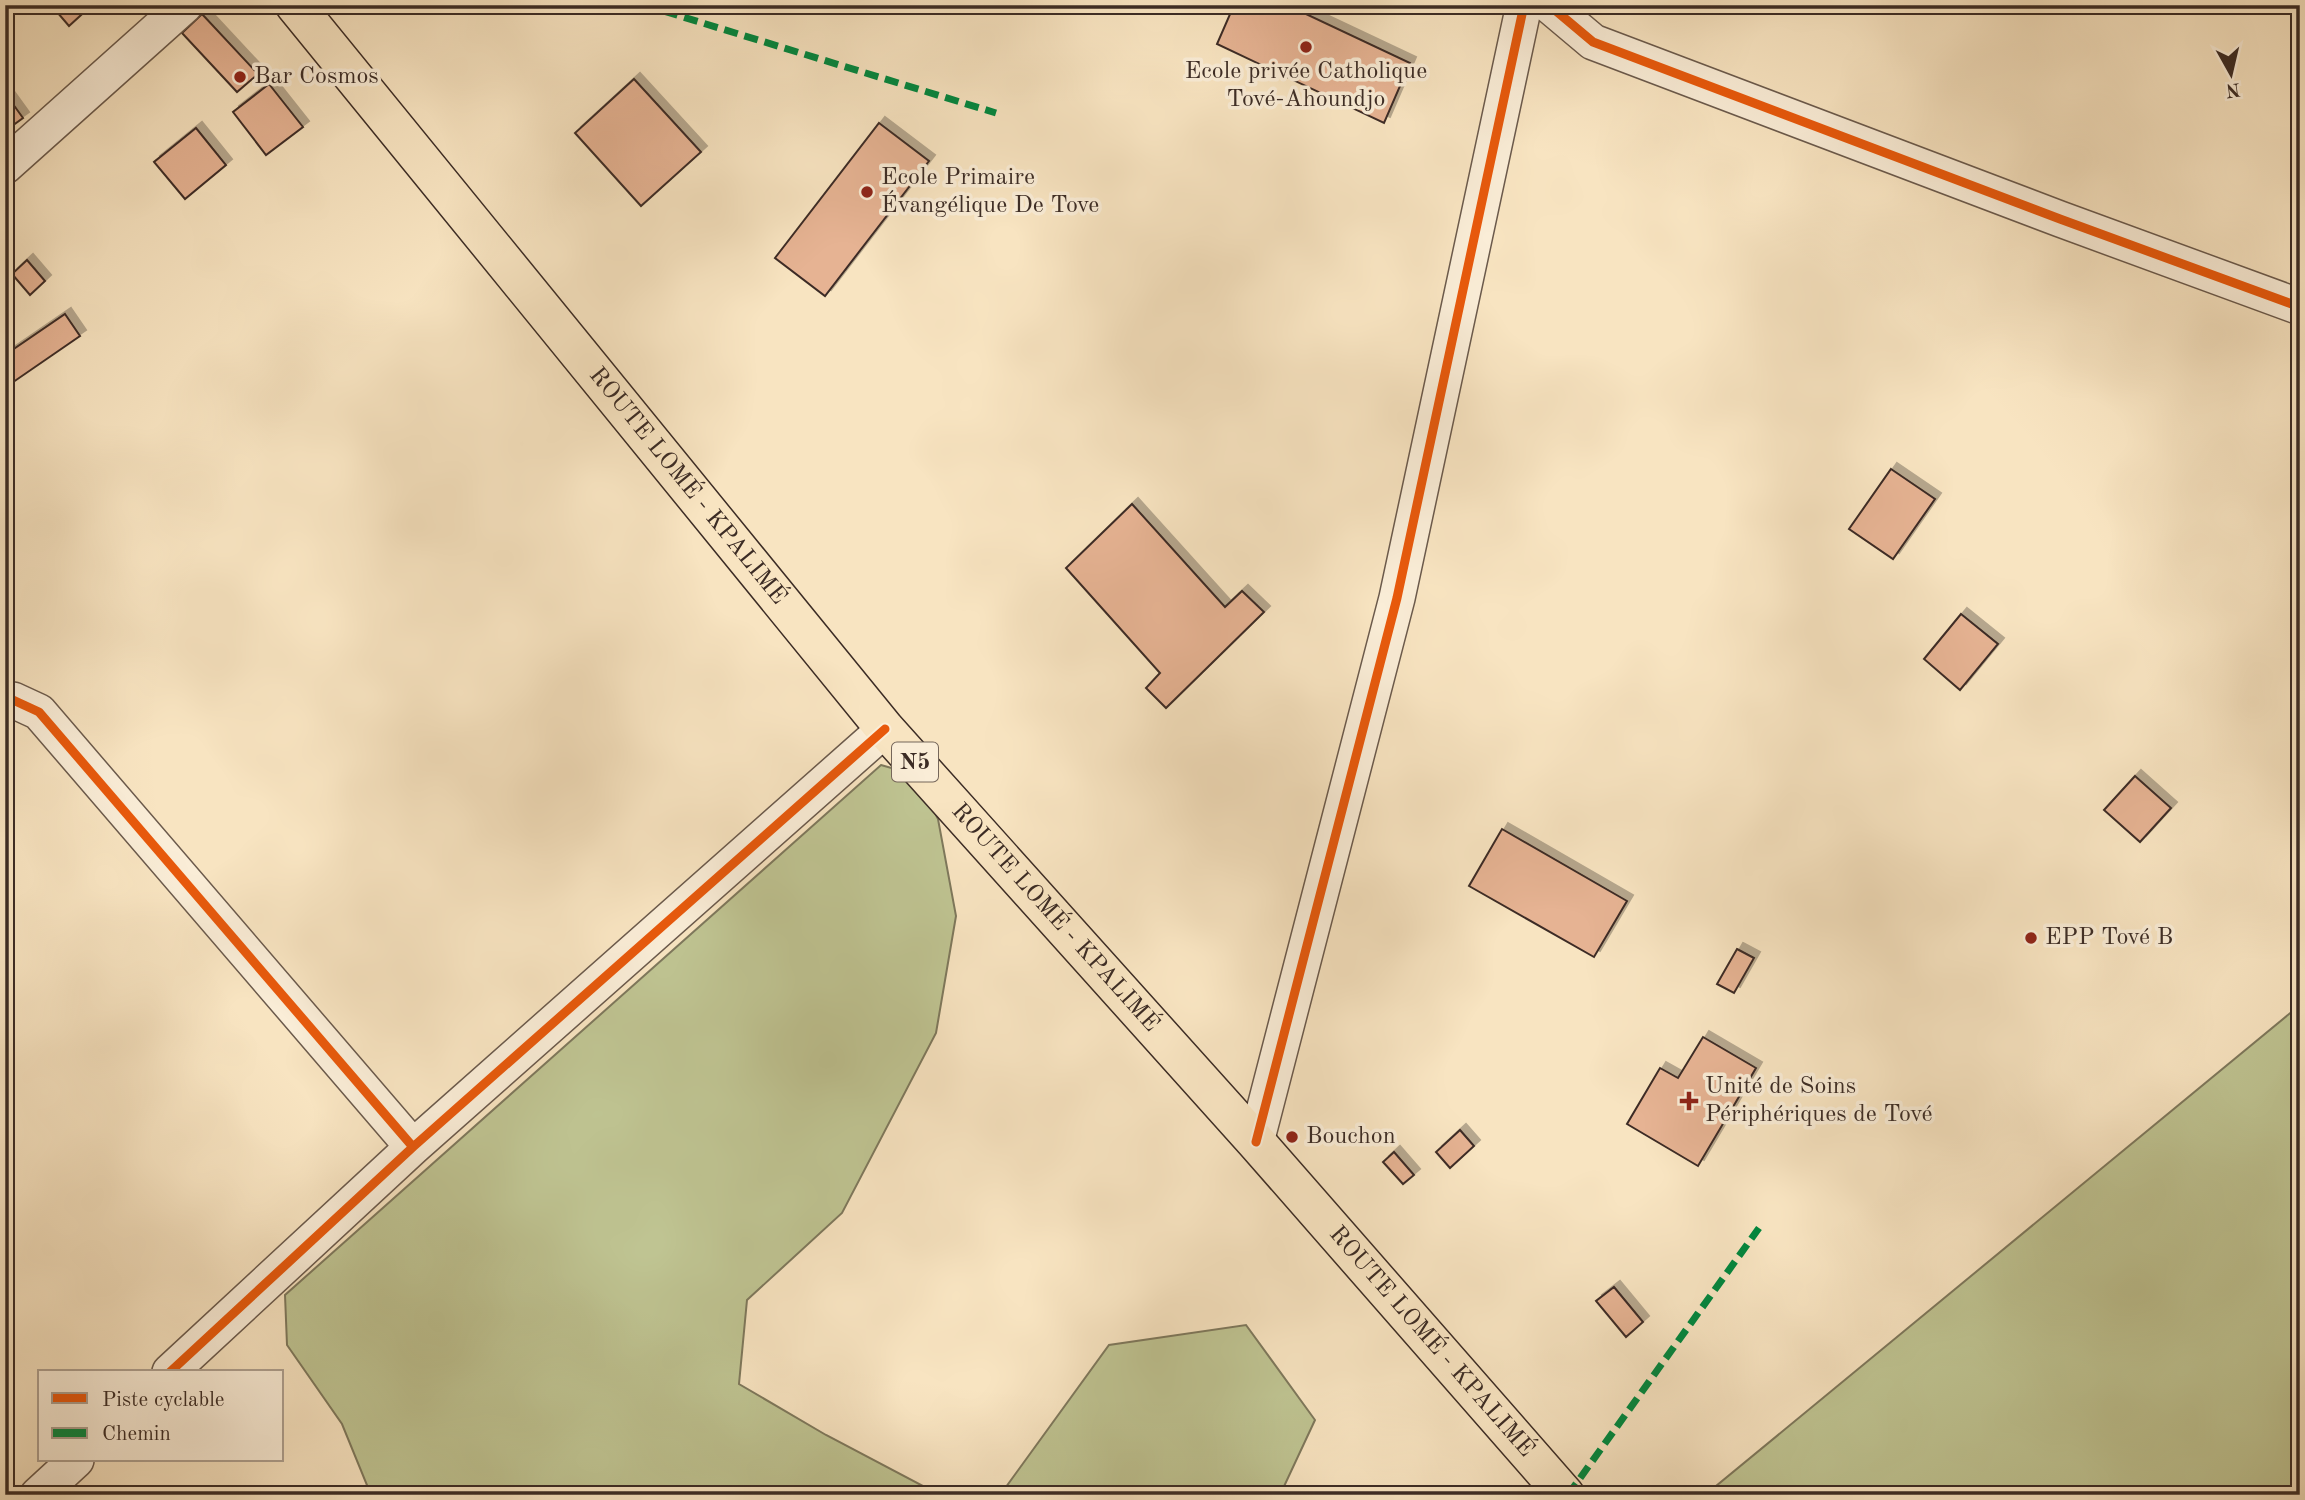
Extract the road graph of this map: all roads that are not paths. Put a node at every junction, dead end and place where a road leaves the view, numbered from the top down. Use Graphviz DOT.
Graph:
graph roads {
  1 [pos="185,5"];
  2 [pos="295,5"];
  3 [pos="1524,5"];
  4 [pos="1549,5"];
  5 [pos="5,166"];
  6 [pos="2300,307"];
  7 [pos="5,699"];
  8 [pos="885,729"];
  9 [pos="1256,1142"];
  10 [pos="413,1146"];
  11 [pos="172,1370"];
  12 [pos="74,1462"];
  13 [pos="38,1495"];
  14 [pos="1565,1495"];
  1 -- 5 [label="street"];
  2 -- 8 [label="main road, ROUTE LOMÉ - KPALIMÉ / N5"];
  3 -- 9 [label="street"];
  4 -- 6 [label="street"];
  7 -- 10 [label="street"];
  8 -- 9 [label="main road, ROUTE LOMÉ - KPALIMÉ / N5"];
  8 -- 10 [label="street"];
  9 -- 14 [label="main road, ROUTE LOMÉ - KPALIMÉ / N5"];
  10 -- 11 [label="street"];
  12 -- 13 [label="street"];
}
